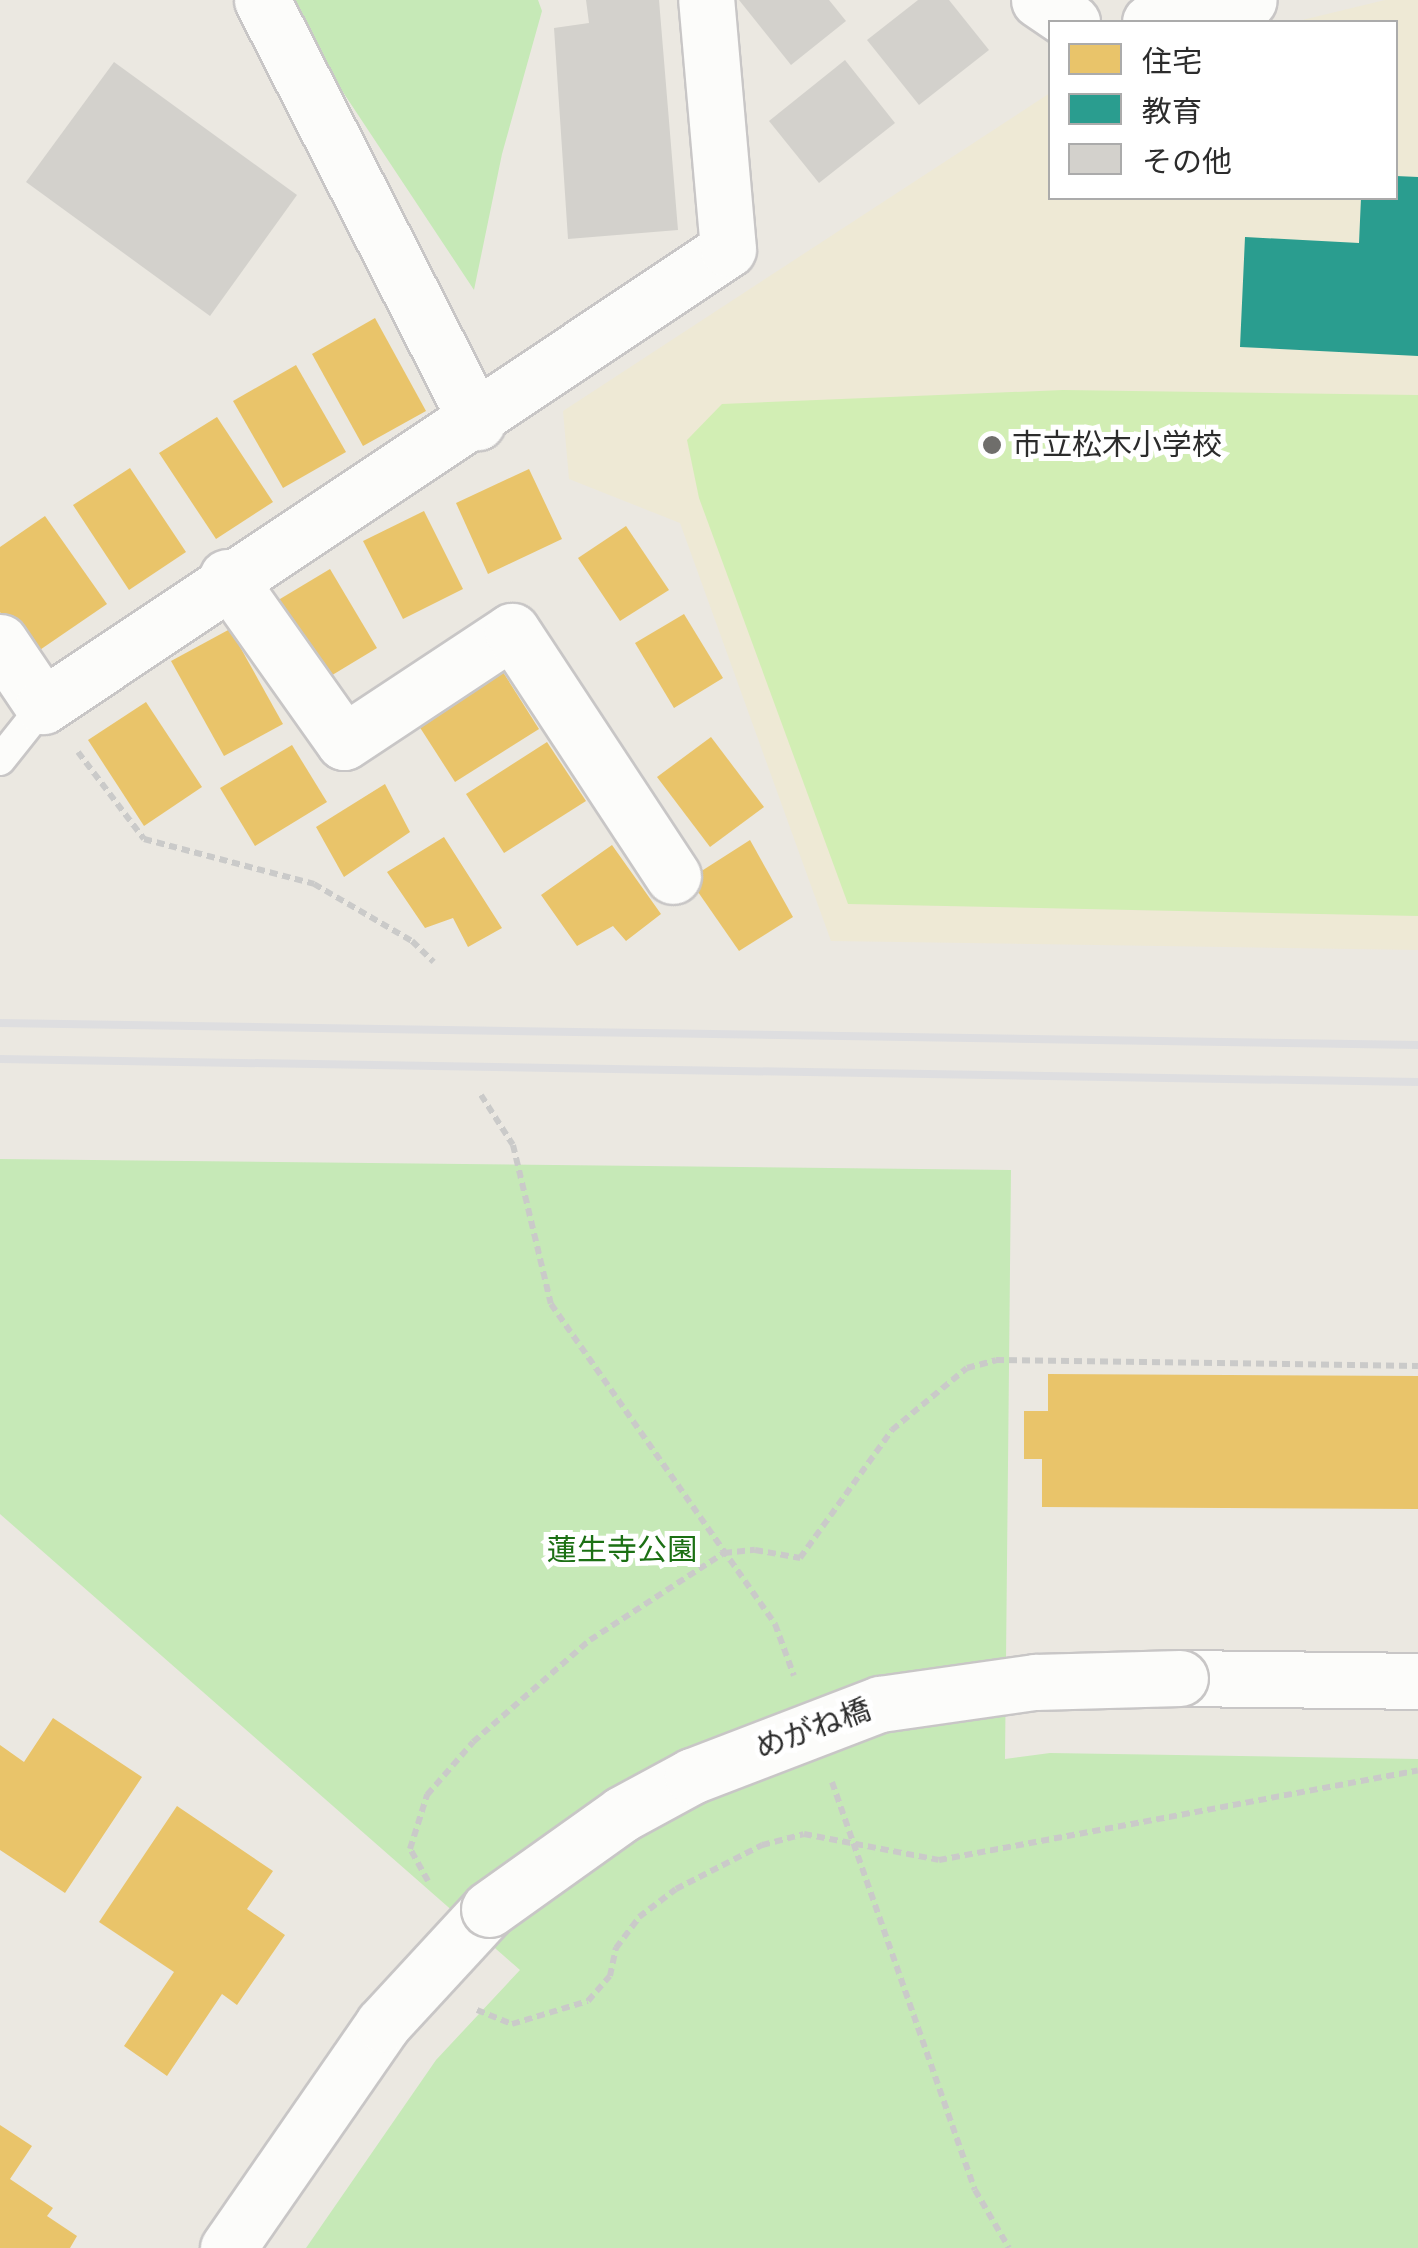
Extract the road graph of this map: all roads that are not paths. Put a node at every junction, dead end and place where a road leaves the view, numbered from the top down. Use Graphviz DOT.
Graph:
graph roads {
  1 [pos="262,0"];
  2 [pos="706,0"];
  3 [pos="1039,0"];
  4 [pos="1249,0"];
  5 [pos="1069,20"];
  6 [pos="1159,20"];
  7 [pos="476,422"];
  8 [pos="228,577"];
  9 [pos="0,642"];
  10 [pos="43,706"];
  11 [pos="0,760"];
  12 [pos="673,876"];
  13 [pos="1418,1681"];
  14 [pos="228,2248"];
  1 -- 7 [label="street"];
  2 -- 7 [label="street"];
  3 -- 5 [label="street"];
  4 -- 6 [label="street"];
  7 -- 8 [label="street"];
  8 -- 10 [label="street"];
  8 -- 12 [label="street"];
  9 -- 10 [label="street"];
  10 -- 11 [label="lane"];
  13 -- 14 [label="street, めがね橋, bridge"];
}
